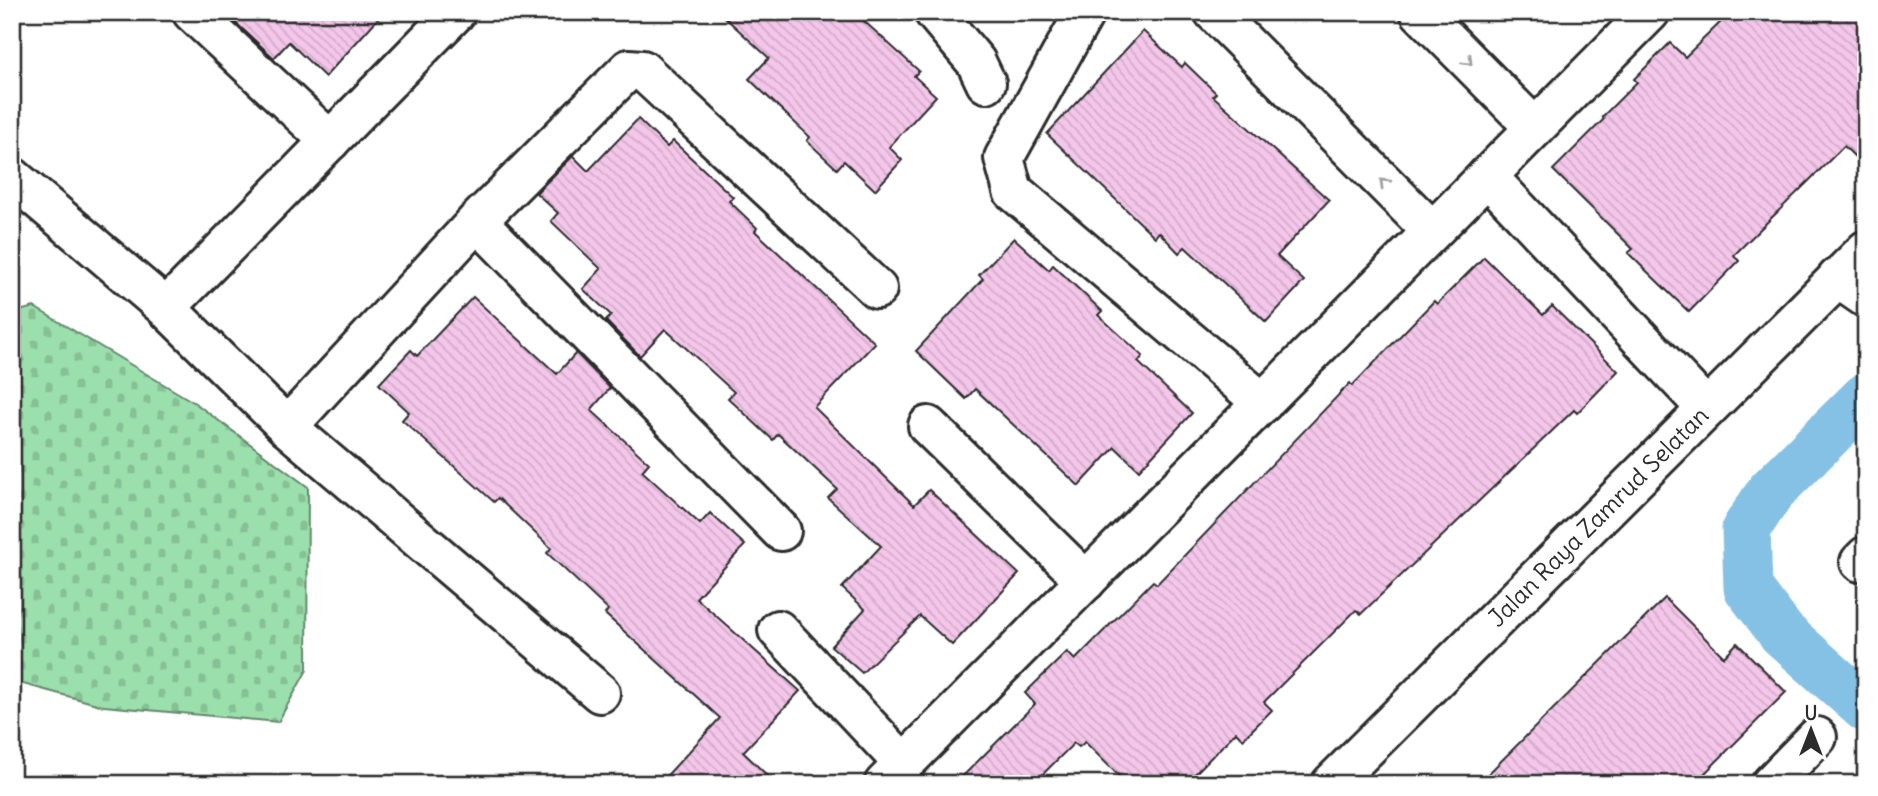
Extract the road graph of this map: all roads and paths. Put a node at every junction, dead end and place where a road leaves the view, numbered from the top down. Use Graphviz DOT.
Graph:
graph roads {
  1 [pos="192,12"];
  2 [pos="456,12"];
  3 [pos="934,12"];
  4 [pos="1085,12"];
  5 [pos="1214,12"];
  6 [pos="1420,12"];
  7 [pos="1650,12"];
  8 [pos="986,83"];
  9 [pos="1535,128"];
  10 [pos="330,141"];
  11 [pos="1487,176"];
  12 [pos="12,177"];
  13 [pos="477,222"];
  14 [pos="1432,232"];
  15 [pos="1866,250"];
  16 [pos="1852,288"];
  17 [pos="877,289"];
  18 [pos="166,308"];
  19 [pos="1263,403"];
  20 [pos="1706,407"];
  21 [pos="928,426"];
  22 [pos="287,427"];
  23 [pos="780,531"];
  24 [pos="1086,581"];
  25 [pos="778,630"];
  26 [pos="600,693"];
  27 [pos="1816,737"];
  28 [pos="894,774"];
  29 [pos="1331,784"];
  30 [pos="1771,784"];
  1 -- 10 [label="street"];
  2 -- 10 [label="street"];
  3 -- 8 [label="street"];
  4 -- 19 [label="street"];
  14 -- 5 [label="street, one-way"];
  6 -- 9 [label="street, one-way"];
  7 -- 9 [label="street"];
  9 -- 11 [label="street"];
  10 -- 18 [label="street"];
  11 -- 14 [label="street"];
  11 -- 20 [label="street"];
  12 -- 18 [label="street"];
  13 -- 17 [label="street"];
  13 -- 22 [label="street"];
  13 -- 23 [label="street"];
  14 -- 19 [label="street"];
  15 -- 16 [label="street, Jalan Raya Zamrud Selatan"];
  16 -- 20 [label="street, Jalan Raya Zamrud Selatan"];
  18 -- 22 [label="street"];
  19 -- 24 [label="street"];
  20 -- 29 [label="street, Jalan Raya Zamrud Selatan"];
  21 -- 24 [label="street"];
  22 -- 26 [label="street"];
  24 -- 28 [label="street"];
  25 -- 28 [label="street"];
  27 -- 30 [label="street"];
}
